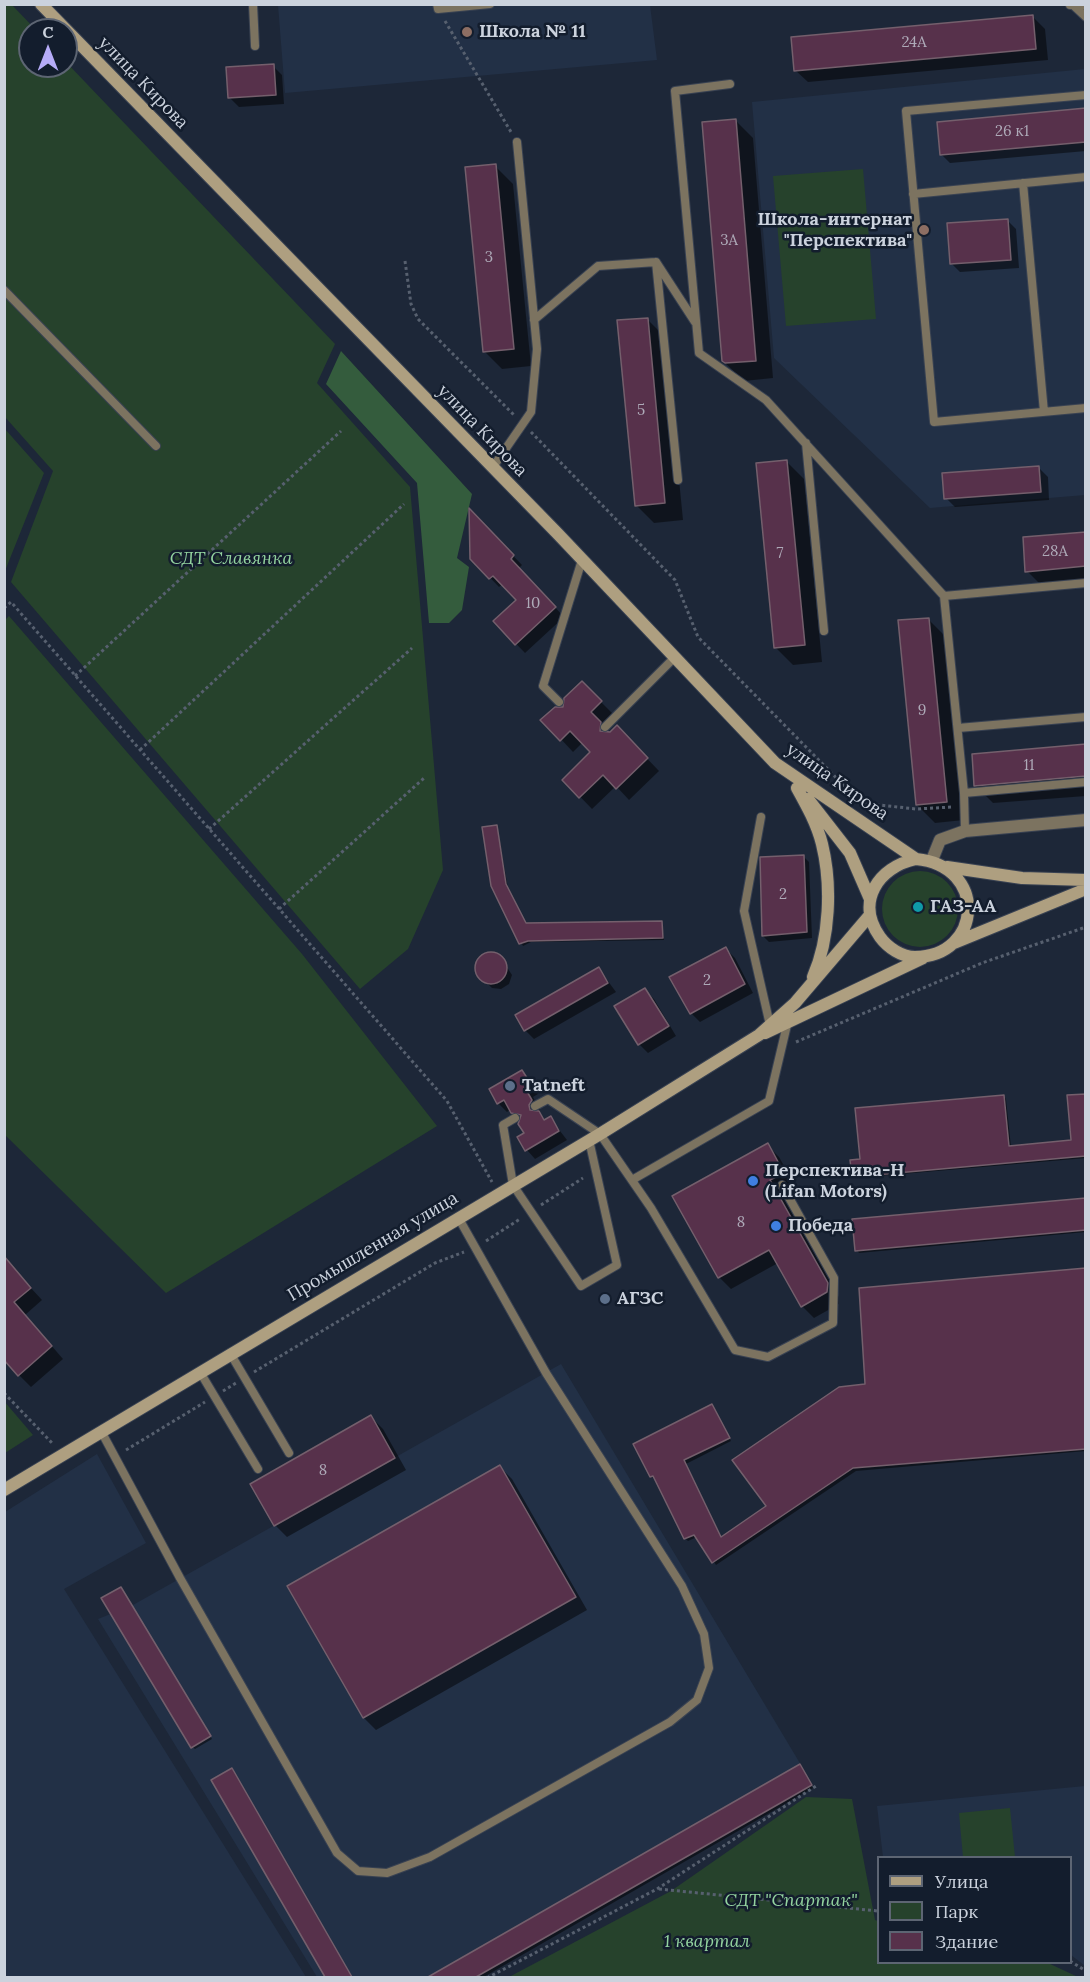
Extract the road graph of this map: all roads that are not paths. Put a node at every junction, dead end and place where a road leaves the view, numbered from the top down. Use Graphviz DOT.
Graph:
graph roads {
  1 [pos="41,4"];
  2 [pos="253,4"];
  3 [pos="490,4"];
  4 [pos="1086,4"];
  5 [pos="1072,5"];
  6 [pos="438,7"];
  7 [pos="1086,17"];
  8 [pos="255,46"];
  9 [pos="730,84"];
  10 [pos="1086,95"];
  11 [pos="517,142"];
  12 [pos="1086,177"];
  13 [pos="1023,183"];
  14 [pos="913,194"];
  15 [pos="656,262"];
  16 [pos="4,290"];
  17 [pos="534,320"];
  18 [pos="696,323"];
  19 [pos="1086,408"];
  20 [pos="1044,412"];
  21 [pos="806,443"];
  22 [pos="156,446"];
  23 [pos="493,467"];
  24 [pos="678,480"];
  25 [pos="582,560"];
  26 [pos="1086,584"];
  27 [pos="944,596"];
  28 [pos="824,631"];
  29 [pos="675,657"];
  30 [pos="559,702"];
  31 [pos="1086,717"];
  32 [pos="605,727"];
  33 [pos="958,728"];
  34 [pos="775,762"];
  35 [pos="1086,782"];
  36 [pos="797,788"];
  37 [pos="964,793"];
  38 [pos="761,817"];
  39 [pos="1086,820"];
  40 [pos="965,831"];
  41 [pos="916,859"];
  42 [pos="932,860"];
  43 [pos="945,866"];
  44 [pos="1086,880"];
  45 [pos="1086,888"];
  46 [pos="870,899"];
  47 [pos="870,915"];
  48 [pos="953,944"];
  49 [pos="926,957"];
  50 [pos="808,987"];
  51 [pos="770,1025"];
  52 [pos="787,1025"];
  53 [pos="759,1035"];
  54 [pos="536,1106"];
  55 [pos="514,1118"];
  56 [pos="595,1137"];
  57 [pos="632,1180"];
  58 [pos="513,1185"];
  59 [pos="782,1185"];
  60 [pos="458,1217"];
  61 [pos="231,1353"];
  62 [pos="200,1372"];
  63 [pos="101,1431"];
  64 [pos="289,1453"];
  65 [pos="258,1469"];
  66 [pos="4,1490"];
  1 -- 23 [label="main road, улица Кирова"];
  2 -- 8 [label="lane"];
  3 -- 6 [label="lane"];
  4 -- 5 [label="lane"];
  5 -- 7 [label="lane"];
  9 -- 18 [label="lane"];
  10 -- 14 [label="lane"];
  11 -- 17 [label="lane"];
  12 -- 13 [label="lane"];
  13 -- 14 [label="lane"];
  13 -- 20 [label="lane"];
  14 -- 20 [label="lane"];
  15 -- 17 [label="lane"];
  15 -- 18 [label="lane"];
  15 -- 24 [label="lane"];
  16 -- 22 [label="lane"];
  17 -- 23 [label="lane"];
  18 -- 21 [label="lane"];
  19 -- 20 [label="lane"];
  21 -- 27 [label="lane"];
  21 -- 28 [label="lane"];
  23 -- 25 [label="main road, улица Кирова"];
  25 -- 29 [label="main road, улица Кирова"];
  25 -- 30 [label="lane"];
  26 -- 27 [label="lane"];
  27 -- 33 [label="lane"];
  29 -- 32 [label="lane"];
  29 -- 34 [label="main road, улица Кирова"];
  31 -- 33 [label="lane"];
  33 -- 37 [label="lane"];
  34 -- 36 [label="main road"];
  34 -- 41 [label="main road, улица Кирова"];
  35 -- 37 [label="lane"];
  36 -- 46 [label="main road"];
  36 -- 50 [label="main road"];
  37 -- 40 [label="lane"];
  38 -- 51 [label="lane"];
  39 -- 40 [label="street"];
  40 -- 42 [label="street"];
  41 -- 42 [label="main road"];
  41 -- 46 [label="main road"];
  42 -- 43 [label="main road"];
  43 -- 44 [label="main road"];
  43 -- 48 [label="main road"];
  45 -- 48 [label="main road"];
  46 -- 47 [label="main road"];
  47 -- 49 [label="main road"];
  47 -- 50 [label="main road"];
  48 -- 49 [label="main road"];
  49 -- 52 [label="main road"];
  50 -- 51 [label="main road"];
  51 -- 53 [label="main road"];
  52 -- 53 [label="main road"];
  52 -- 57 [label="lane"];
  53 -- 56 [label="main road, Промышленная улица"];
  54 -- 56 [label="lane"];
  55 -- 58 [label="lane"];
  56 -- 57 [label="lane"];
  56 -- 58 [label="main road, Промышленная улица"];
  56 -- 58 [label="lane"];
  57 -- 59 [label="lane"];
  58 -- 60 [label="main road, Промышленная улица"];
  60 -- 61 [label="main road, Промышленная улица"];
  60 -- 63 [label="lane"];
  61 -- 62 [label="main road, Промышленная улица"];
  61 -- 64 [label="lane"];
  62 -- 63 [label="main road, Промышленная улица"];
  62 -- 65 [label="lane"];
  63 -- 66 [label="main road, Промышленная улица"];
}
